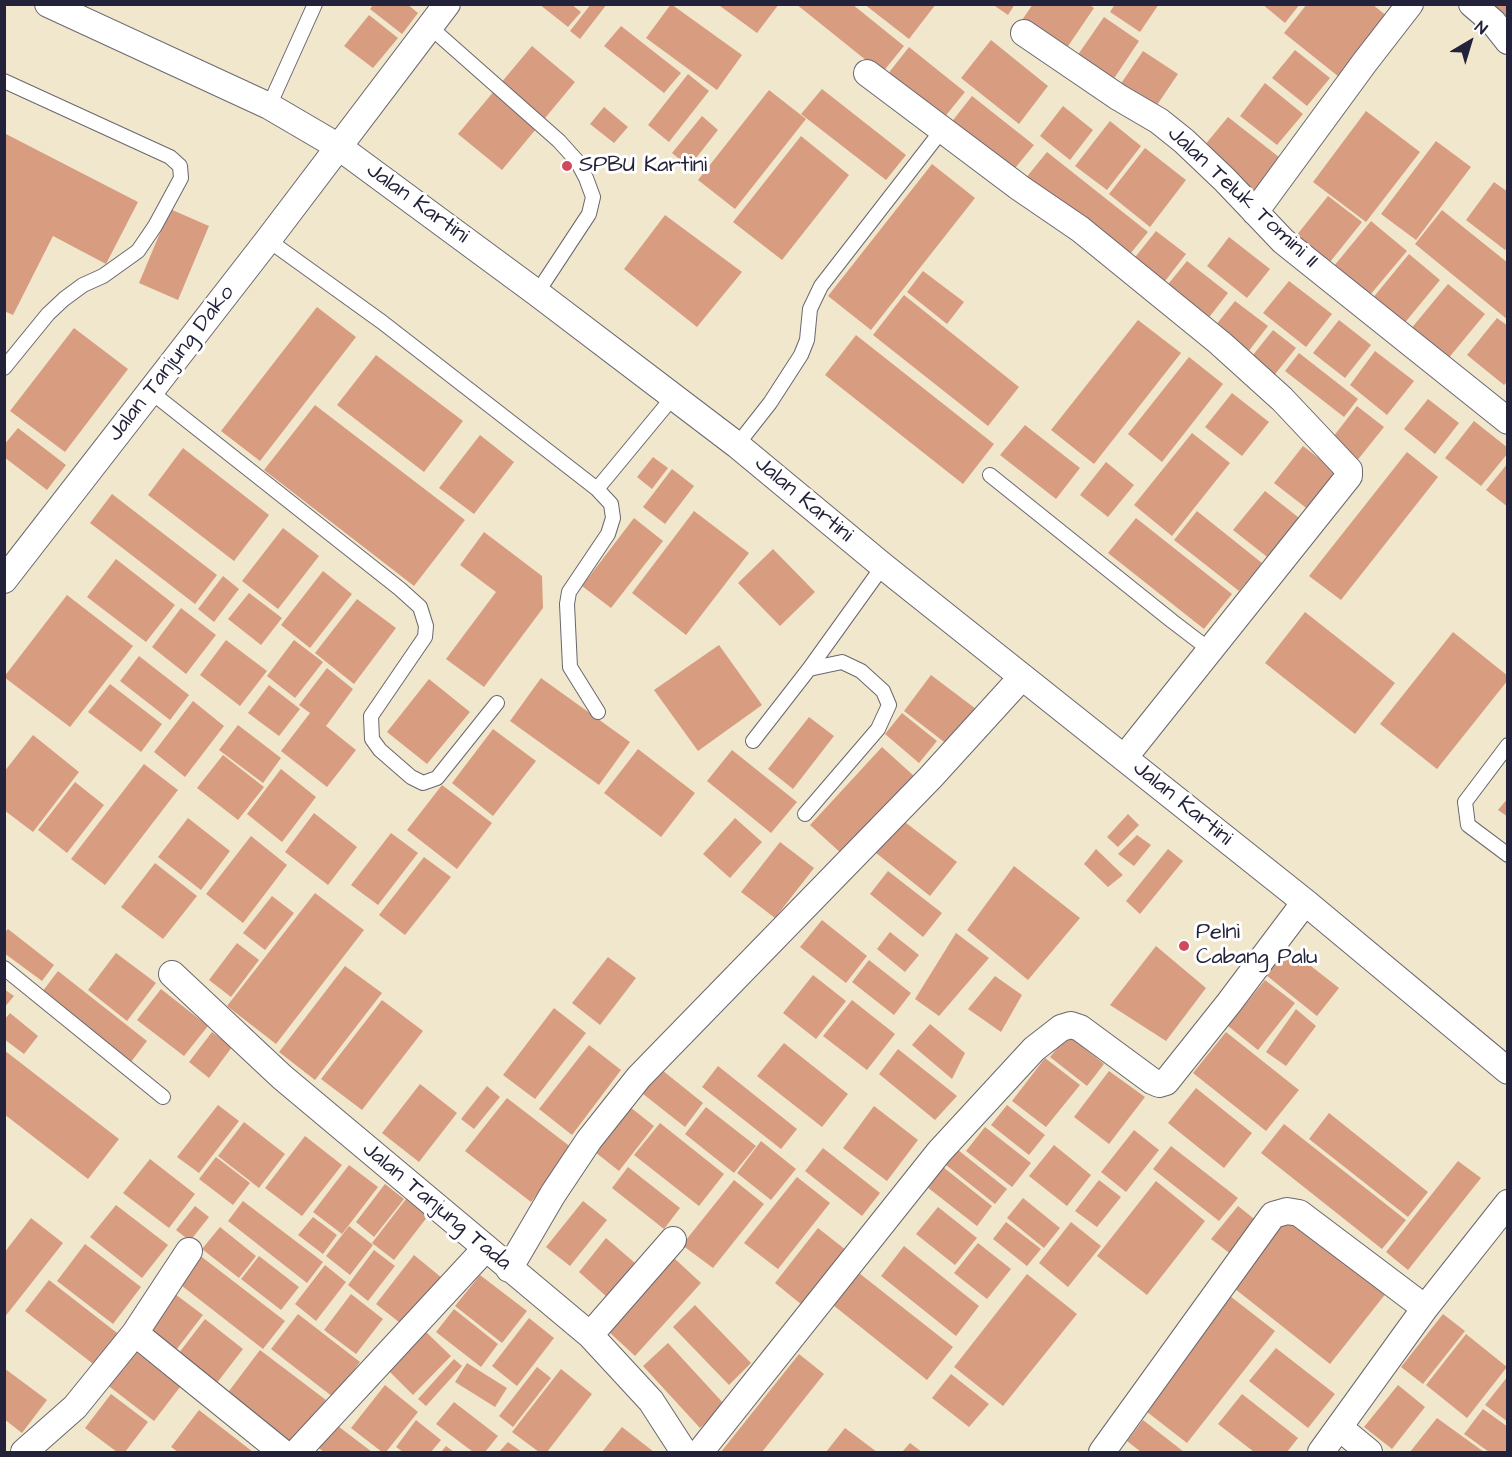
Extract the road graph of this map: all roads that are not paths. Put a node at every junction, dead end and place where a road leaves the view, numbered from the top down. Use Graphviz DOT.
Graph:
graph roads {
  1 [pos="48,4"];
  2 [pos="315,4"];
  3 [pos="447,4"];
  4 [pos="1410,4"];
  5 [pos="1472,4"];
  6 [pos="430,27"];
  7 [pos="1024,33"];
  8 [pos="1508,41"];
  9 [pos="867,73"];
  10 [pos="4,81"];
  11 [pos="269,106"];
  12 [pos="942,130"];
  13 [pos="339,147"];
  14 [pos="1255,212"];
  15 [pos="268,240"];
  16 [pos="537,293"];
  17 [pos="4,368"];
  18 [pos="151,392"];
  19 [pos="674,397"];
  20 [pos="1508,421"];
  21 [pos="737,445"];
  22 [pos="990,476"];
  23 [pos="597,489"];
  24 [pos="883,566"];
  25 [pos="4,580"];
  26 [pos="1210,650"];
  27 [pos="808,669"];
  28 [pos="1022,677"];
  29 [pos="497,703"];
  30 [pos="598,712"];
  31 [pos="753,741"];
  32 [pos="1508,745"];
  33 [pos="1124,758"];
  34 [pos="805,814"];
  35 [pos="1508,855"];
  36 [pos="1305,902"];
  37 [pos="4,968"];
  38 [pos="172,974"];
  39 [pos="1508,1071"];
  40 [pos="163,1097"];
  41 [pos="1508,1203"];
  42 [pos="673,1240"];
  43 [pos="486,1248"];
  44 [pos="189,1251"];
  45 [pos="509,1269"];
  46 [pos="1425,1308"];
  47 [pos="135,1333"];
  48 [pos="590,1335"];
  49 [pos="1340,1428"];
  50 [pos="24,1452"];
  51 [pos="282,1452"];
  52 [pos="297,1452"];
  53 [pos="684,1452"];
  54 [pos="700,1452"];
  55 [pos="1102,1452"];
  56 [pos="1321,1452"];
  57 [pos="1369,1452"];
  1 -- 11 [label="street, Jalan Kartini"];
  2 -- 11 [label="lane"];
  3 -- 6 [label="street, Jalan Tanjung Dako"];
  4 -- 14 [label="street"];
  5 -- 8 [label="street"];
  6 -- 13 [label="street, Jalan Tanjung Dako"];
  6 -- 16 [label="lane"];
  7 -- 14 [label="street, Jalan Teluk Tomini II"];
  9 -- 12 [label="street"];
  10 -- 17 [label="lane"];
  11 -- 13 [label="street, Jalan Kartini"];
  12 -- 21 [label="lane"];
  12 -- 26 [label="street"];
  13 -- 15 [label="street, Jalan Tanjung Dako"];
  13 -- 16 [label="street, Jalan Kartini"];
  14 -- 20 [label="street, Jalan Teluk Tomini II"];
  15 -- 18 [label="street, Jalan Tanjung Dako"];
  15 -- 23 [label="lane"];
  16 -- 19 [label="street, Jalan Kartini"];
  18 -- 25 [label="street, Jalan Tanjung Dako"];
  18 -- 29 [label="lane"];
  19 -- 21 [label="street, Jalan Kartini"];
  19 -- 23 [label="lane"];
  21 -- 24 [label="street, Jalan Kartini"];
  22 -- 26 [label="lane"];
  23 -- 30 [label="lane"];
  24 -- 27 [label="lane"];
  24 -- 28 [label="street, Jalan Kartini"];
  26 -- 33 [label="street"];
  27 -- 31 [label="lane"];
  27 -- 34 [label="lane"];
  28 -- 33 [label="street, Jalan Kartini"];
  28 -- 45 [label="street"];
  32 -- 35 [label="lane"];
  33 -- 36 [label="street, Jalan Kartini"];
  36 -- 39 [label="street, Jalan Kartini"];
  36 -- 54 [label="street"];
  37 -- 40 [label="lane"];
  38 -- 43 [label="street, Jalan Tanjung Tada"];
  41 -- 46 [label="street"];
  42 -- 48 [label="street"];
  43 -- 45 [label="street, Jalan Tanjung Tada"];
  43 -- 52 [label="street"];
  44 -- 47 [label="street"];
  45 -- 48 [label="street, Jalan Tanjung Tada"];
  46 -- 49 [label="street"];
  46 -- 55 [label="street"];
  47 -- 50 [label="street"];
  47 -- 51 [label="street"];
  48 -- 53 [label="street, Jalan Tanjung Tada"];
  49 -- 56 [label="street"];
  49 -- 57 [label="street"];
}
